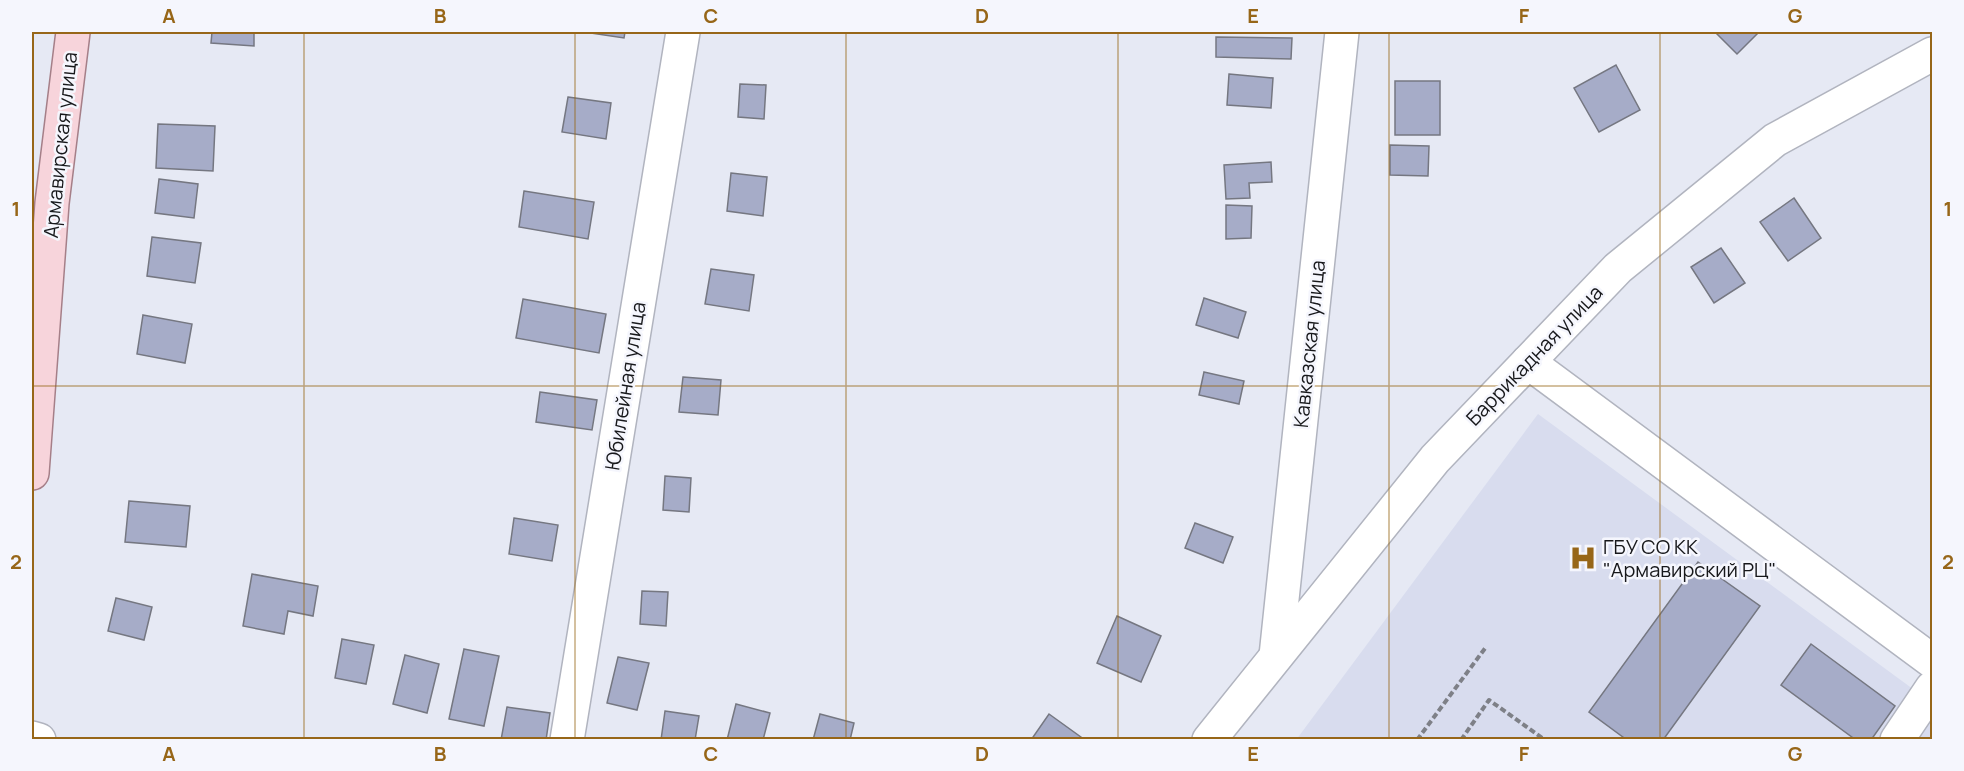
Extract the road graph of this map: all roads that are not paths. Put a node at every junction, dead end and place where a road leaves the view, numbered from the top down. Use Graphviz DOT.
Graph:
graph roads {
  1 [pos="73,32"];
  2 [pos="683,32"];
  3 [pos="1342,32"];
  4 [pos="1932,54"];
  5 [pos="1528,362"];
  6 [pos="32,473"];
  7 [pos="1276,656"];
  8 [pos="1932,661"];
  9 [pos="1932,688"];
  10 [pos="32,738"];
  11 [pos="39,740"];
  12 [pos="567,740"];
  13 [pos="1209,740"];
  14 [pos="1897,740"];
  1 -- 6 [label="main road, Армавирская улица"];
  2 -- 12 [label="street, Юбилейная улица"];
  3 -- 7 [label="street, Кавказская улица"];
  4 -- 5 [label="street, Баррикадная улица"];
  5 -- 7 [label="street, Баррикадная улица"];
  5 -- 8 [label="street"];
  7 -- 13 [label="street, Баррикадная улица"];
  9 -- 14 [label="street"];
  10 -- 11 [label="street"];
}
